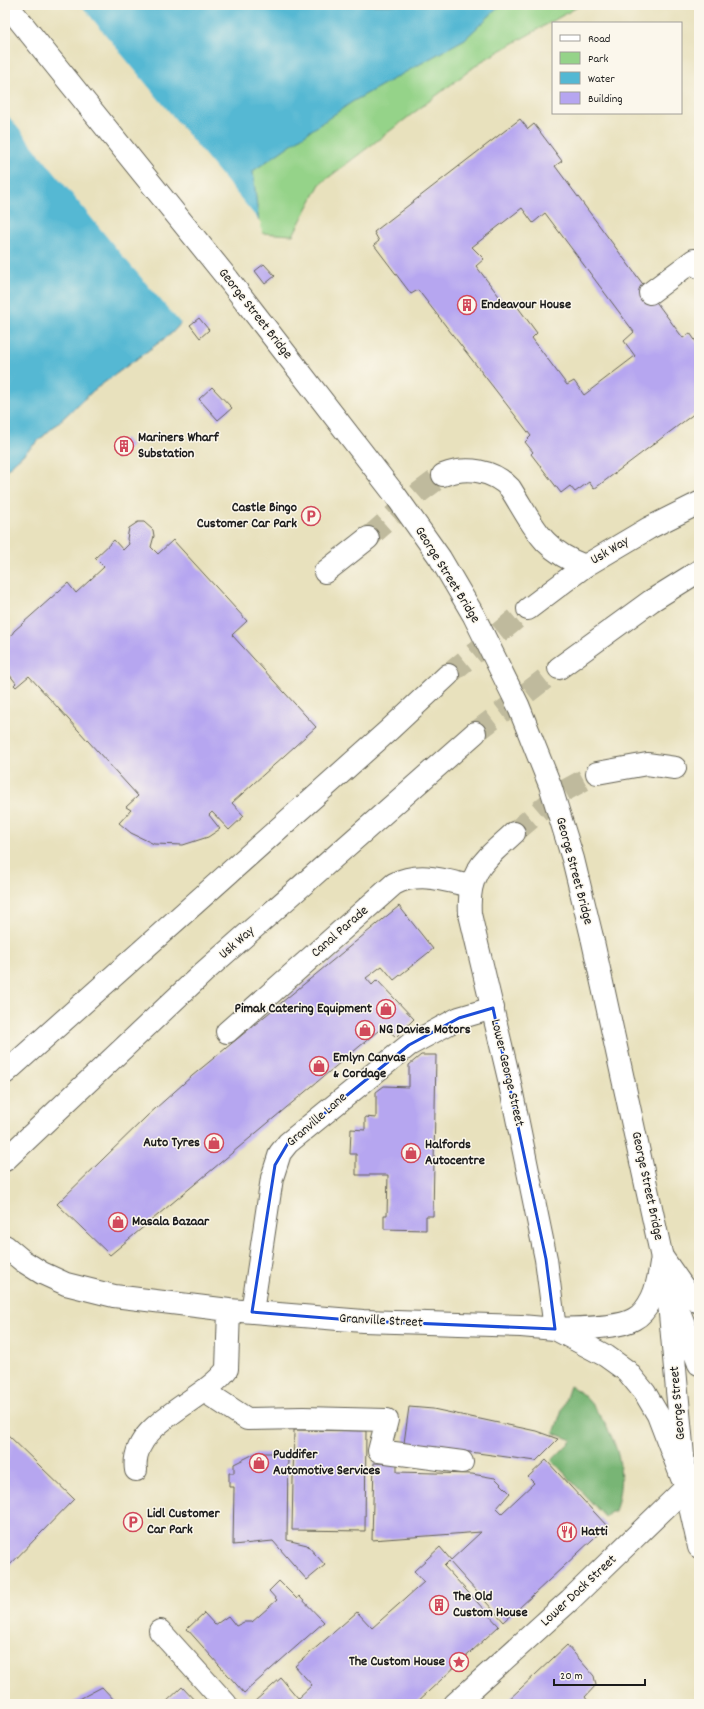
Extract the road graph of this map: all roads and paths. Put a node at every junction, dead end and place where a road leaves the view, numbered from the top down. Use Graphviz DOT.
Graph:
graph roads {
  1 [pos="7,5"];
  2 [pos="699,267"];
  3 [pos="650,293"];
  4 [pos="443,475"];
  5 [pos="699,503"];
  6 [pos="368,538"];
  7 [pos="585,566"];
  8 [pos="699,571"];
  9 [pos="325,572"];
  10 [pos="528,609"];
  11 [pos="559,668"];
  12 [pos="448,676"];
  13 [pos="476,732"];
  14 [pos="675,768"];
  15 [pos="598,773"];
  16 [pos="514,833"];
  17 [pos="470,886"];
  18 [pos="493,1008"];
  19 [pos="226,1032"];
  20 [pos="5,1073"];
  21 [pos="5,1160"];
  22 [pos="5,1246"];
  23 [pos="662,1256"];
  24 [pos="667,1281"];
  25 [pos="699,1302"];
  26 [pos="229,1310"];
  27 [pos="252,1312"];
  28 [pos="556,1329"];
  29 [pos="699,1364"];
  30 [pos="204,1390"];
  31 [pos="462,1462"];
  32 [pos="136,1470"];
  33 [pos="692,1482"];
  34 [pos="699,1507"];
  35 [pos="699,1547"];
  36 [pos="160,1631"];
  37 [pos="226,1704"];
  38 [pos="455,1704"];
  1 -- 23 [label="main road, George Street Bridge, bridge"];
  2 -- 3 [label="main road"];
  4 -- 7 [label="main road"];
  5 -- 7 [label="main road, Usk Way"];
  6 -- 9 [label="main road"];
  7 -- 10 [label="main road, Usk Way"];
  8 -- 11 [label="main road"];
  12 -- 20 [label="main road"];
  13 -- 21 [label="main road, Usk Way"];
  14 -- 15 [label="main road"];
  16 -- 17 [label="main road, Lower George Street"];
  17 -- 18 [label="main road, Lower George Street"];
  17 -- 19 [label="main road, Canal Parade"];
  18 -- 27 [label="main road, Granville Lane"];
  18 -- 28 [label="main road, Lower George Street"];
  22 -- 26 [label="main road, Granville Street"];
  23 -- 24 [label="main road, George Street"];
  23 -- 25 [label="main road"];
  23 -- 28 [label="main road"];
  24 -- 29 [label="main road, George Street"];
  24 -- 33 [label="main road, George Street"];
  26 -- 27 [label="main road, Granville Street"];
  26 -- 30 [label="main road"];
  27 -- 28 [label="main road, Granville Street"];
  28 -- 33 [label="main road, Granville Street"];
  30 -- 31 [label="main road"];
  30 -- 32 [label="main road"];
  33 -- 34 [label="main road"];
  33 -- 35 [label="main road, George Street"];
  33 -- 38 [label="main road, Lower Dock Street"];
  36 -- 37 [label="main road"];
}
